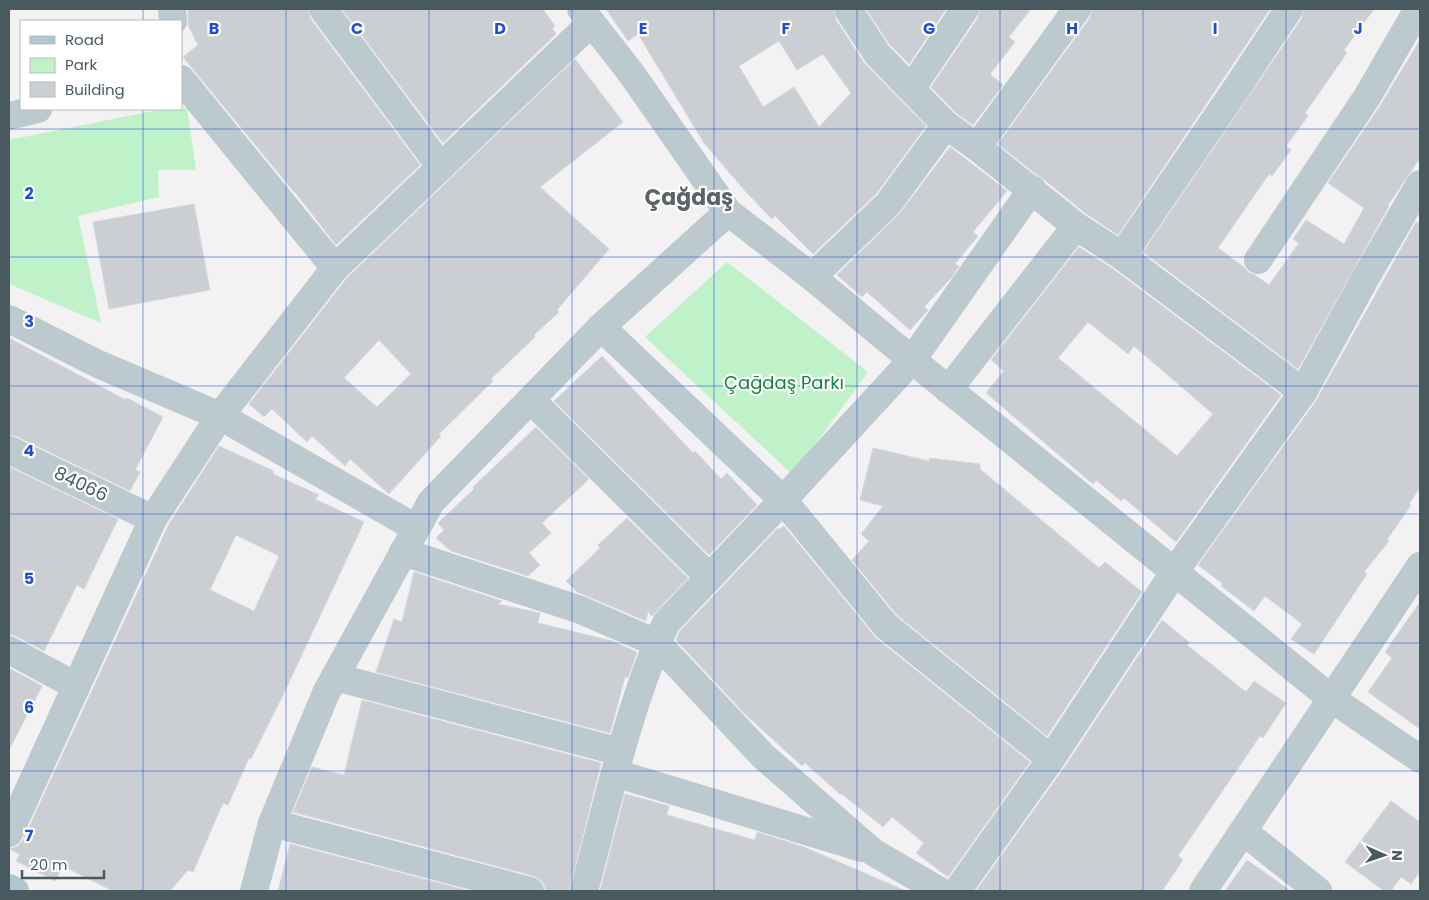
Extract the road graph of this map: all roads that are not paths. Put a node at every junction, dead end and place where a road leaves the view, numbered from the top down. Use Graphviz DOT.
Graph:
graph roads {
  1 [pos="323,9"];
  2 [pos="965,9"];
  3 [pos="1076,9"];
  4 [pos="1288,9"];
  5 [pos="1418,9"];
  6 [pos="849,10"];
  7 [pos="586,16"];
  8 [pos="182,80"];
  9 [pos="911,89"];
  10 [pos="34,110"];
  11 [pos="9,116"];
  12 [pos="946,125"];
  13 [pos="977,146"];
  14 [pos="441,167"];
  15 [pos="1032,189"];
  16 [pos="1418,192"];
  17 [pos="728,212"];
  18 [pos="1076,226"];
  19 [pos="1122,256"];
  20 [pos="1258,260"];
  21 [pos="336,268"];
  22 [pos="812,277"];
  23 [pos="9,319"];
  24 [pos="602,327"];
  25 [pos="912,360"];
  26 [pos="948,390"];
  27 [pos="1303,392"];
  28 [pos="531,400"];
  29 [pos="220,416"];
  30 [pos="9,450"];
  31 [pos="783,500"];
  32 [pos="153,519"];
  33 [pos="416,528"];
  34 [pos="403,552"];
  35 [pos="1420,566"];
  36 [pos="1175,571"];
  37 [pos="709,577"];
  38 [pos="657,643"];
  39 [pos="9,650"];
  40 [pos="334,677"];
  41 [pos="76,686"];
  42 [pos="1332,699"];
  43 [pos="1051,759"];
  44 [pos="1420,759"];
  45 [pos="618,762"];
  46 [pos="272,823"];
  47 [pos="1243,831"];
  48 [pos="9,833"];
  49 [pos="873,852"];
  50 [pos="9,888"];
  51 [pos="15,891"];
  52 [pos="254,891"];
  53 [pos="530,891"];
  54 [pos="584,891"];
  55 [pos="940,891"];
  56 [pos="957,891"];
  57 [pos="1203,891"];
  58 [pos="1318,891"];
  1 -- 14 [label="street"];
  2 -- 9 [label="street"];
  3 -- 13 [label="street"];
  4 -- 19 [label="street"];
  5 -- 20 [label="street"];
  6 -- 9 [label="street"];
  7 -- 14 [label="street"];
  7 -- 17 [label="street"];
  8 -- 21 [label="street"];
  9 -- 12 [label="street"];
  10 -- 11 [label="street"];
  12 -- 13 [label="street"];
  12 -- 22 [label="street"];
  13 -- 15 [label="street"];
  14 -- 21 [label="street"];
  15 -- 18 [label="street"];
  15 -- 25 [label="street"];
  16 -- 27 [label="street"];
  17 -- 22 [label="street"];
  17 -- 24 [label="street"];
  18 -- 19 [label="street"];
  18 -- 26 [label="street"];
  19 -- 27 [label="street"];
  21 -- 29 [label="street"];
  22 -- 25 [label="street"];
  23 -- 29 [label="street"];
  24 -- 28 [label="street"];
  24 -- 31 [label="street"];
  25 -- 26 [label="street"];
  25 -- 31 [label="street"];
  26 -- 36 [label="street"];
  27 -- 36 [label="street"];
  28 -- 33 [label="street"];
  28 -- 37 [label="street"];
  29 -- 32 [label="street"];
  29 -- 33 [label="street"];
  30 -- 32 [label="street, 84066"];
  31 -- 37 [label="street"];
  31 -- 43 [label="street"];
  32 -- 41 [label="street"];
  33 -- 34 [label="street"];
  34 -- 38 [label="street"];
  34 -- 40 [label="street"];
  35 -- 42 [label="street"];
  36 -- 42 [label="street"];
  36 -- 43 [label="street"];
  37 -- 38 [label="street"];
  38 -- 45 [label="street"];
  38 -- 49 [label="street"];
  39 -- 41 [label="street"];
  40 -- 45 [label="street"];
  40 -- 46 [label="street"];
  41 -- 48 [label="street"];
  42 -- 44 [label="street"];
  42 -- 47 [label="street"];
  43 -- 56 [label="street"];
  45 -- 49 [label="street"];
  45 -- 54 [label="street"];
  46 -- 52 [label="street"];
  46 -- 53 [label="street"];
  47 -- 57 [label="street"];
  47 -- 58 [label="street"];
  49 -- 55 [label="street"];
  50 -- 51 [label="main road"];
}
